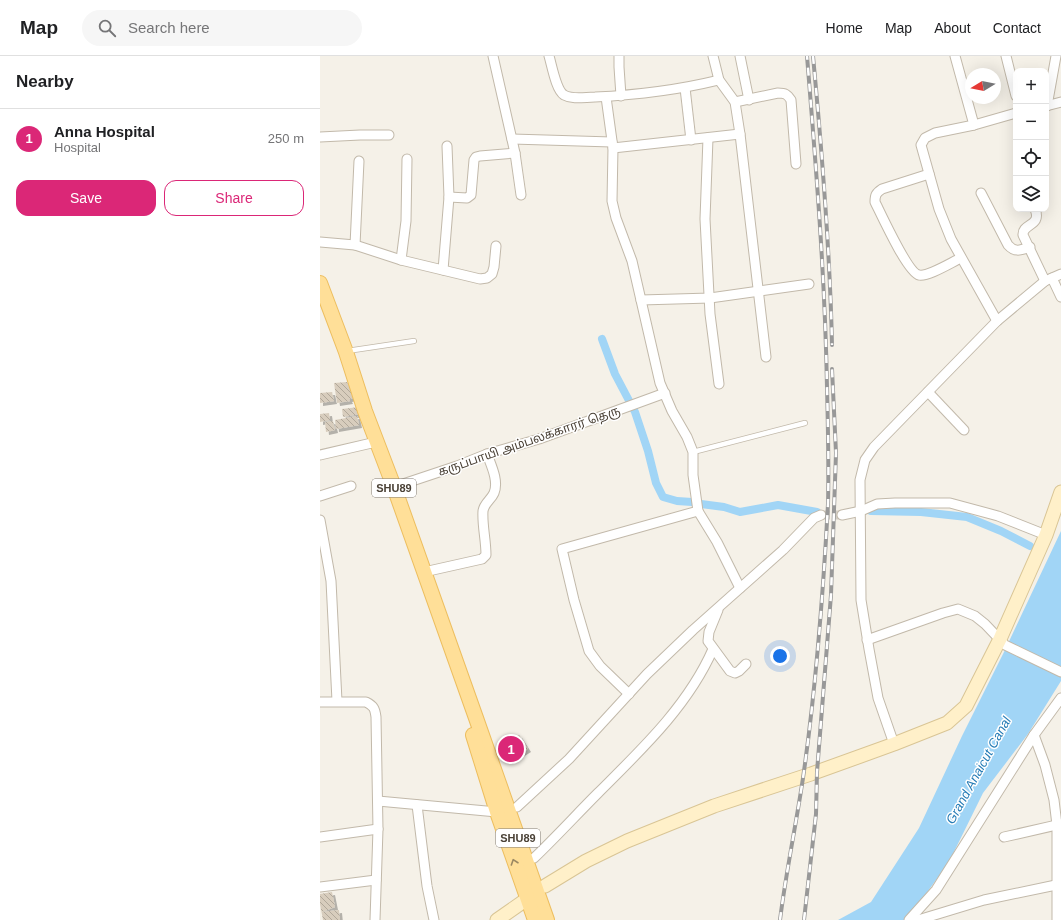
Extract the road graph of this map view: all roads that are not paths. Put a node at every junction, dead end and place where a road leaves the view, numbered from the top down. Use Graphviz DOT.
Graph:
graph roads {
  1 [pos="493,56"];
  2 [pos="549,56"];
  3 [pos="620,56"];
  4 [pos="713,56"];
  5 [pos="740,56"];
  6 [pos="955,56"];
  7 [pos="1006,56"];
  8 [pos="1056,56"];
  9 [pos="719,80"];
  10 [pos="1013,84"];
  11 [pos="685,88"];
  12 [pos="622,96"];
  13 [pos="606,97"];
  14 [pos="749,100"];
  15 [pos="735,102"];
  16 [pos="1061,102"];
  17 [pos="1047,104"];
  18 [pos="1049,105"];
  19 [pos="1013,114"];
  20 [pos="974,126"];
  21 [pos="740,134"];
  22 [pos="389,135"];
  23 [pos="320,137"];
  24 [pos="708,138"];
  25 [pos="512,139"];
  26 [pos="691,140"];
  27 [pos="613,145"];
  28 [pos="446,146"];
  29 [pos="515,153"];
  30 [pos="407,159"];
  31 [pos="359,161"];
  32 [pos="796,164"];
  33 [pos="929,174"];
  34 [pos="981,193"];
  35 [pos="521,196"];
  36 [pos="450,197"];
  37 [pos="1036,212"];
  38 [pos="320,242"];
  39 [pos="356,246"];
  40 [pos="496,246"];
  41 [pos="1030,247"];
  42 [pos="962,258"];
  43 [pos="401,260"];
  44 [pos="443,270"];
  45 [pos="1053,277"];
  46 [pos="320,283"];
  47 [pos="809,284"];
  48 [pos="758,292"];
  49 [pos="1061,297"];
  50 [pos="710,298"];
  51 [pos="641,300"];
  52 [pos="997,321"];
  53 [pos="414,341"];
  54 [pos="346,352"];
  55 [pos="766,357"];
  56 [pos="720,384"];
  57 [pos="928,392"];
  58 [pos="665,393"];
  59 [pos="805,423"];
  60 [pos="964,430"];
  61 [pos="376,442"];
  62 [pos="693,452"];
  63 [pos="487,454"];
  64 [pos="320,455"];
  65 [pos="350,486"];
  66 [pos="394,487"];
  67 [pos="1061,492"];
  68 [pos="320,496"];
  69 [pos="698,511"];
  70 [pos="861,511"];
  71 [pos="821,515"];
  72 [pos="842,515"];
  73 [pos="320,520"];
  74 [pos="1046,535"];
  75 [pos="424,572"];
  76 [pos="740,588"];
  77 [pos="719,607"];
  78 [pos="867,640"];
  79 [pos="1002,642"];
  80 [pos="713,649"];
  81 [pos="746,664"];
  82 [pos="1061,672"];
  83 [pos="468,694"];
  84 [pos="630,694"];
  85 [pos="1061,698"];
  86 [pos="337,701"];
  87 [pos="320,702"];
  88 [pos="1034,734"];
  89 [pos="894,744"];
  90 [pos="378,801"];
  91 [pos="417,805"];
  92 [pos="517,807"];
  93 [pos="497,812"];
  94 [pos="1059,825"];
  95 [pos="378,829"];
  96 [pos="320,836"];
  97 [pos="1004,837"];
  98 [pos="534,858"];
  99 [pos="376,880"];
  100 [pos="1056,885"];
  101 [pos="545,886"];
  102 [pos="320,887"];
  103 [pos="527,899"];
  104 [pos="375,920"];
  105 [pos="434,920"];
  106 [pos="497,920"];
  107 [pos="534,920"];
  108 [pos="547,920"];
  109 [pos="557,920"];
  110 [pos="912,920"];
  111 [pos="1057,920"];
  1 -- 25 [label="street"];
  2 -- 13 [label="street"];
  3 -- 12 [label="street"];
  4 -- 9 [label="street"];
  5 -- 14 [label="street"];
  6 -- 20 [label="street"];
  7 -- 10 [label="street"];
  8 -- 17 [label="street"];
  9 -- 11 [label="street"];
  9 -- 15 [label="street"];
  11 -- 12 [label="street"];
  11 -- 26 [label="street"];
  12 -- 13 [label="street"];
  13 -- 27 [label="street"];
  14 -- 15 [label="street"];
  14 -- 32 [label="street"];
  15 -- 21 [label="street"];
  16 -- 18 [label="street"];
  19 -- 20 [label="street"];
  20 -- 33 [label="street"];
  21 -- 24 [label="street"];
  21 -- 48 [label="street"];
  22 -- 23 [label="street"];
  24 -- 26 [label="street"];
  24 -- 50 [label="street"];
  25 -- 27 [label="street"];
  25 -- 29 [label="street"];
  26 -- 27 [label="street"];
  27 -- 51 [label="street"];
  28 -- 36 [label="street"];
  29 -- 35 [label="street"];
  29 -- 36 [label="street"];
  30 -- 43 [label="street"];
  31 -- 39 [label="street"];
  33 -- 42 [label="street"];
  33 -- 42 [label="street"];
  34 -- 41 [label="street"];
  36 -- 44 [label="street"];
  37 -- 41 [label="street"];
  38 -- 39 [label="street"];
  39 -- 43 [label="street"];
  40 -- 44 [label="street"];
  41 -- 45 [label="street"];
  42 -- 52 [label="street"];
  43 -- 44 [label="street"];
  45 -- 49 [label="street"];
  45 -- 52 [label="street"];
  46 -- 54 [label="main road, SHU89"];
  47 -- 48 [label="street"];
  48 -- 50 [label="street"];
  48 -- 55 [label="street"];
  50 -- 51 [label="street"];
  50 -- 56 [label="street"];
  51 -- 58 [label="street"];
  52 -- 57 [label="street"];
  53 -- 54 [label="lane"];
  54 -- 61 [label="main road, SHU89"];
  57 -- 60 [label="street"];
  57 -- 70 [label="street"];
  58 -- 62 [label="street"];
  58 -- 63 [label="street, கருப்பாயி அம்பலக்காரர் தெரு"];
  59 -- 62 [label="lane"];
  61 -- 64 [label="street"];
  61 -- 66 [label="main road, SHU89"];
  62 -- 69 [label="street"];
  63 -- 66 [label="street, கருப்பாயி அம்பலக்காரர் தெரு"];
  63 -- 75 [label="street"];
  65 -- 68 [label="street"];
  66 -- 75 [label="main road, SHU89"];
  67 -- 74 [label="main road"];
  69 -- 76 [label="street"];
  69 -- 84 [label="street"];
  70 -- 72 [label="street"];
  70 -- 74 [label="street"];
  70 -- 78 [label="street"];
  71 -- 76 [label="street"];
  73 -- 86 [label="street"];
  74 -- 79 [label="main road"];
  75 -- 83 [label="main road, SHU89"];
  76 -- 77 [label="street"];
  77 -- 80 [label="street"];
  77 -- 84 [label="street"];
  78 -- 79 [label="street"];
  78 -- 89 [label="street"];
  79 -- 82 [label="street"];
  79 -- 89 [label="main road"];
  80 -- 81 [label="street"];
  80 -- 98 [label="street"];
  83 -- 92 [label="main road"];
  83 -- 93 [label="main road"];
  83 -- 108 [label="main road, SHU89"];
  84 -- 92 [label="street"];
  85 -- 88 [label="street"];
  86 -- 87 [label="street"];
  86 -- 90 [label="street"];
  88 -- 94 [label="street"];
  88 -- 110 [label="street"];
  89 -- 101 [label="main road"];
  90 -- 91 [label="street"];
  90 -- 95 [label="street"];
  91 -- 93 [label="street"];
  91 -- 105 [label="street"];
  92 -- 98 [label="main road"];
  103 -- 93 [label="main road, one-way"];
  94 -- 97 [label="street"];
  94 -- 100 [label="street"];
  95 -- 96 [label="street"];
  95 -- 99 [label="street"];
  98 -- 101 [label="main road"];
  99 -- 102 [label="street"];
  99 -- 104 [label="street"];
  100 -- 110 [label="street"];
  100 -- 111 [label="street"];
  101 -- 109 [label="main road"];
  103 -- 106 [label="main road"];
  103 -- 107 [label="main road"];
}
